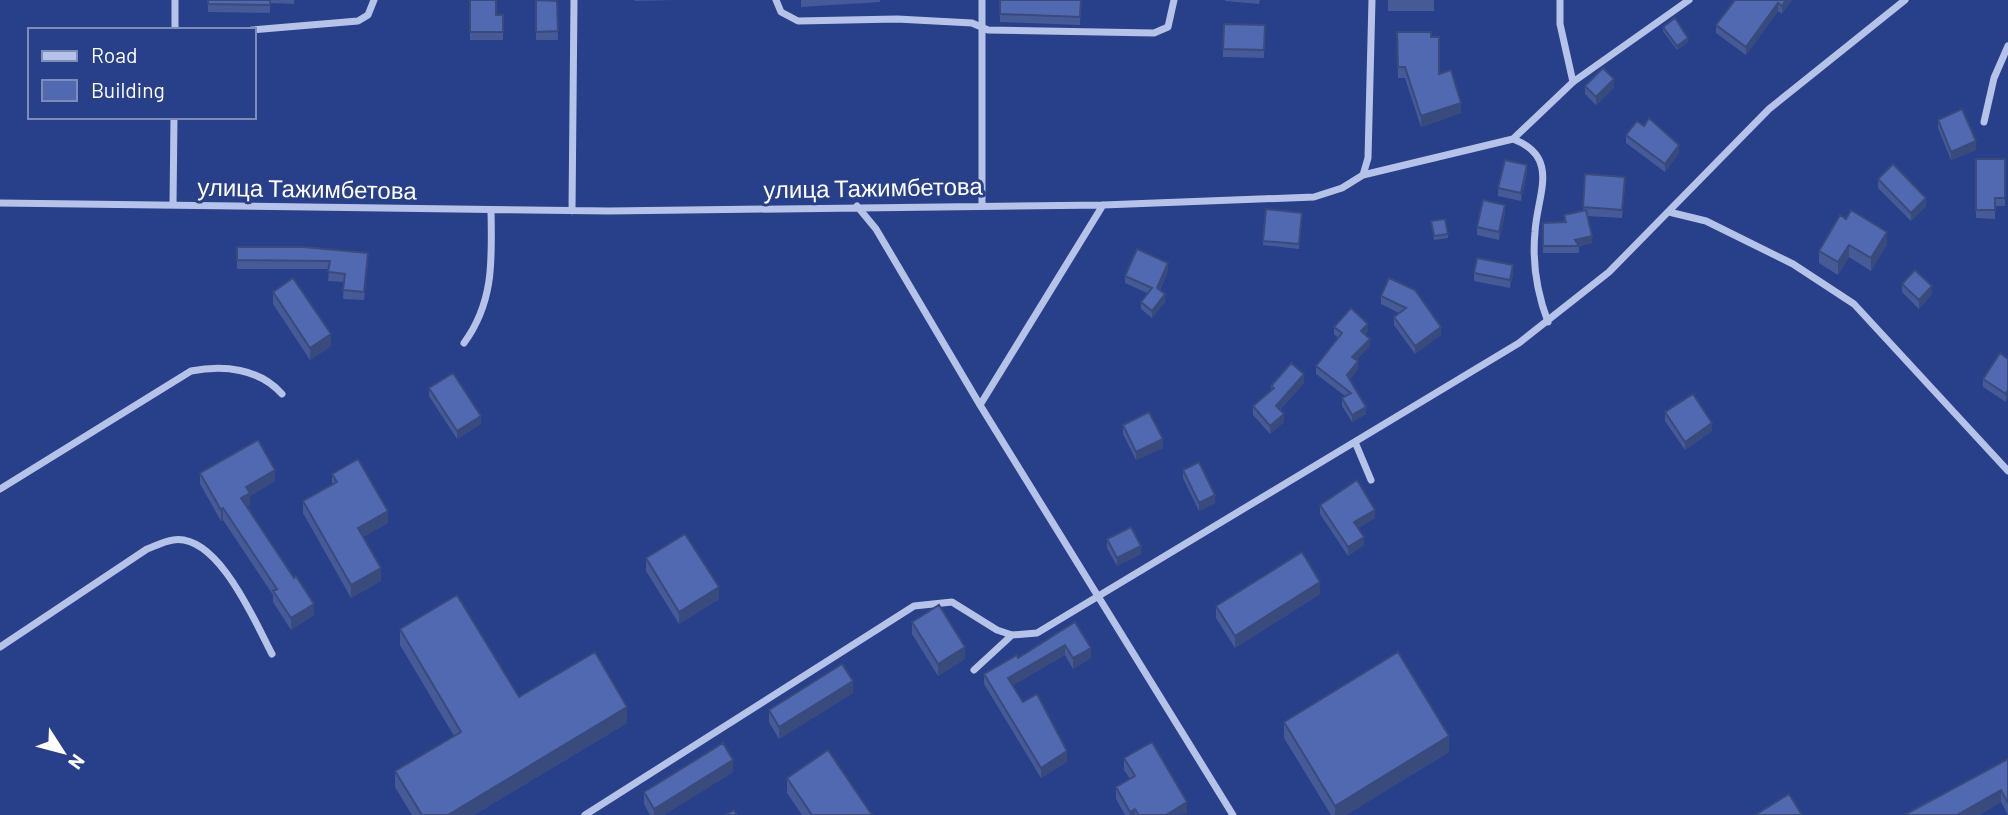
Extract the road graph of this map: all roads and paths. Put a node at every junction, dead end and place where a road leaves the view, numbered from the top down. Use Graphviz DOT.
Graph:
graph roads {
  1 [pos="175,0"];
  2 [pos="373,0"];
  3 [pos="574,0"];
  4 [pos="776,0"];
  5 [pos="982,0"];
  6 [pos="1174,0"];
  7 [pos="1372,0"];
  8 [pos="1560,0"];
  9 [pos="1689,0"];
  10 [pos="1905,0"];
  11 [pos="981,27"];
  12 [pos="175,28"];
  13 [pos="256,30"];
  14 [pos="2008,46"];
  15 [pos="1573,82"];
  16 [pos="174,119"];
  17 [pos="1984,122"];
  18 [pos="1513,139"];
  19 [pos="1363,175"];
  20 [pos="0,203"];
  21 [pos="173,205"];
  22 [pos="982,205"];
  23 [pos="1102,205"];
  24 [pos="858,206"];
  25 [pos="491,211"];
  26 [pos="572,211"];
  27 [pos="1669,212"];
  28 [pos="1548,321"];
  29 [pos="464,343"];
  30 [pos="282,394"];
  31 [pos="980,405"];
  32 [pos="1355,442"];
  33 [pos="2008,471"];
  34 [pos="1371,480"];
  35 [pos="0,489"];
  36 [pos="1097,596"];
  37 [pos="1012,635"];
  38 [pos="0,647"];
  39 [pos="272,654"];
  40 [pos="974,670"];
  41 [pos="585,815"];
  42 [pos="1233,815"];
  1 -- 12 [label="street"];
  2 -- 13 [label="street"];
  3 -- 26 [label="street"];
  4 -- 11 [label="street"];
  5 -- 11 [label="street"];
  6 -- 11 [label="street"];
  7 -- 19 [label="street"];
  8 -- 15 [label="street"];
  9 -- 15 [label="street"];
  10 -- 27 [label="street"];
  11 -- 22 [label="street"];
  14 -- 17 [label="street"];
  15 -- 18 [label="street"];
  16 -- 21 [label="street"];
  18 -- 19 [label="street, улица Тажимбетова"];
  18 -- 28 [label="street"];
  19 -- 23 [label="street, улица Тажимбетова"];
  20 -- 21 [label="street, улица Тажимбетова"];
  21 -- 25 [label="street, улица Тажимбетова"];
  22 -- 23 [label="street, улица Тажимбетова"];
  22 -- 24 [label="street, улица Тажимбетова"];
  23 -- 31 [label="street"];
  24 -- 26 [label="street, улица Тажимбетова"];
  24 -- 31 [label="street"];
  25 -- 26 [label="street, улица Тажимбетова"];
  25 -- 29 [label="street"];
  27 -- 28 [label="street"];
  27 -- 33 [label="street"];
  28 -- 32 [label="street"];
  30 -- 35 [label="street"];
  31 -- 36 [label="street"];
  32 -- 34 [label="street"];
  32 -- 36 [label="street"];
  36 -- 37 [label="street"];
  36 -- 42 [label="street"];
  37 -- 40 [label="street"];
  37 -- 41 [label="street"];
  38 -- 39 [label="street"];
}
